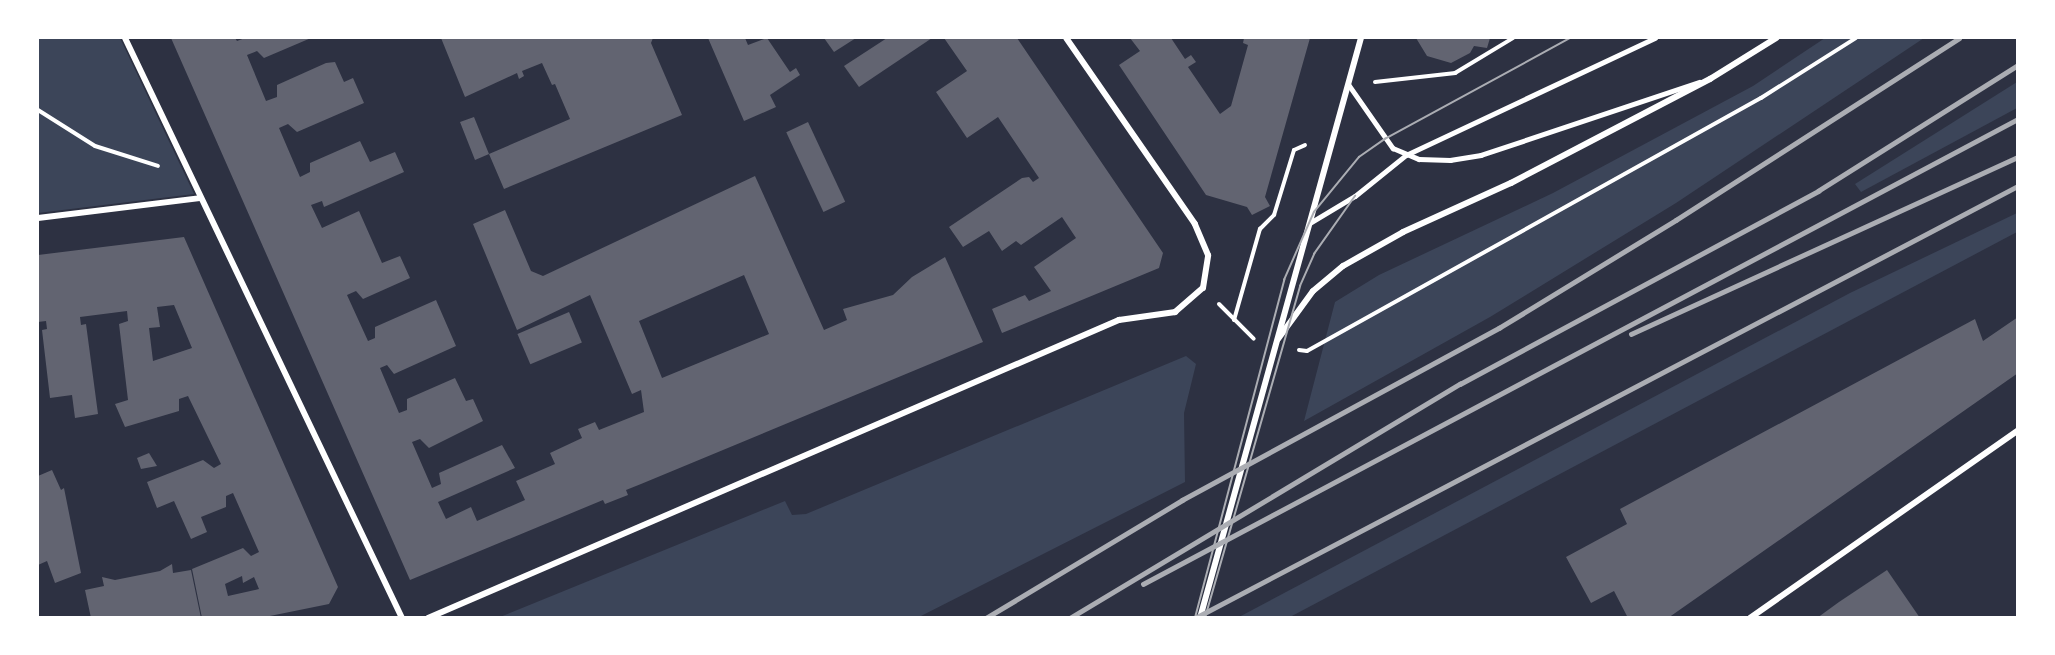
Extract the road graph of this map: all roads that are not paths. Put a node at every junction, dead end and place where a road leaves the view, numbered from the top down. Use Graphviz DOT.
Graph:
graph roads {
  1 [pos="125,38"];
  2 [pos="1066,38"];
  3 [pos="1362,38"];
  4 [pos="1655,38"];
  5 [pos="1776,38"];
  6 [pos="1710,79"];
  7 [pos="1349,85"];
  8 [pos="1406,155"];
  9 [pos="200,198"];
  10 [pos="38,218"];
  11 [pos="1310,223"];
  12 [pos="1275,345"];
  13 [pos="2018,430"];
  14 [pos="402,618"];
  15 [pos="429,618"];
  16 [pos="1200,618"];
  17 [pos="1750,618"];
  1 -- 9 [label="street"];
  2 -- 15 [label="street"];
  3 -- 7 [label="street"];
  4 -- 8 [label="lane"];
  5 -- 6 [label="street"];
  6 -- 8 [label="lane"];
  6 -- 12 [label="street"];
  7 -- 8 [label="lane"];
  7 -- 11 [label="street"];
  8 -- 11 [label="lane"];
  9 -- 10 [label="street"];
  9 -- 14 [label="street"];
  11 -- 12 [label="street"];
  12 -- 16 [label="street"];
  13 -- 17 [label="street"];
}
